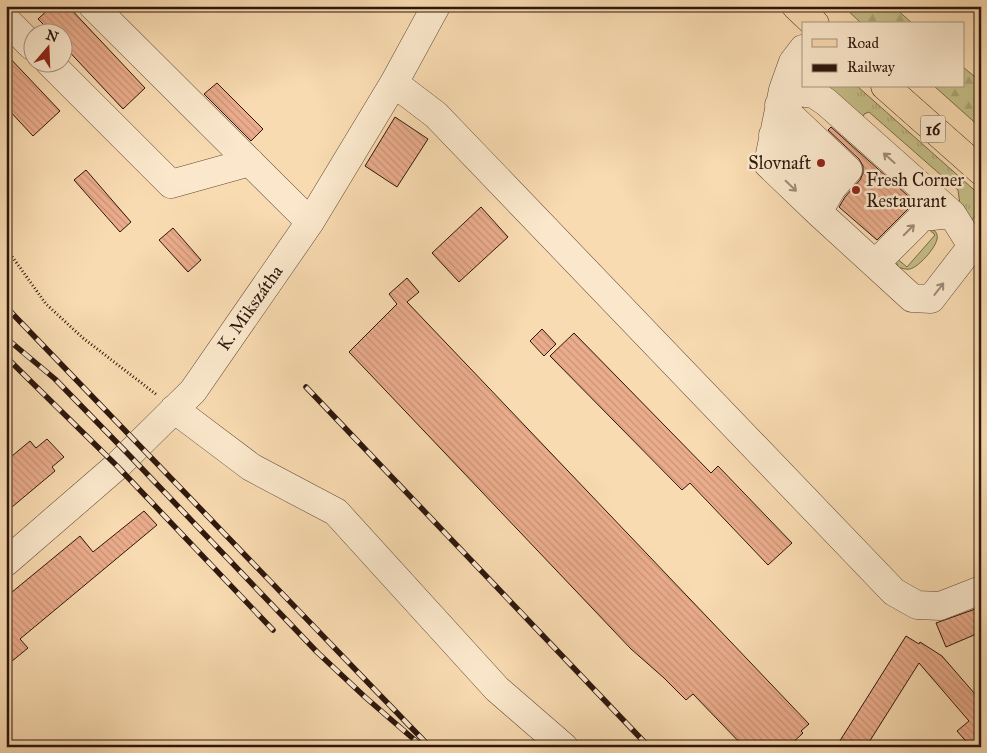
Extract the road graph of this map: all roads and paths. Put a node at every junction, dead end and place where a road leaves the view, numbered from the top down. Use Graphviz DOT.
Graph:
graph roads {
  1 [pos="93,6"];
  2 [pos="436,6"];
  3 [pos="796,6"];
  4 [pos="6,20"];
  5 [pos="813,22"];
  6 [pos="22,36"];
  7 [pos="802,50"];
  8 [pos="59,72"];
  9 [pos="394,83"];
  10 [pos="887,88"];
  11 [pos="781,98"];
  12 [pos="773,135"];
  13 [pos="250,162"];
  14 [pos="981,171"];
  15 [pos="832,188"];
  16 [pos="818,212"];
  17 [pos="952,214"];
  18 [pos="310,222"];
  19 [pos="978,240"];
  20 [pos="6,248"];
  21 [pos="875,264"];
  22 [pos="174,409"];
  23 [pos="6,562"];
  24 [pos="981,590"];
  25 [pos="564,747"];
  1 -- 13 [label="street"];
  2 -- 9 [label="street, K. Mikszátha"];
  3 -- 5 [label="main road"];
  4 -- 6 [label="street"];
  7 -- 11 [label="street"];
  8 -- 13 [label="street"];
  9 -- 18 [label="street, K. Mikszátha"];
  9 -- 24 [label="street"];
  10 -- 14 [label="main road, 16"];
  11 -- 12 [label="street"];
  11 -- 15 [label="street"];
  17 -- 11 [label="street, one-way"];
  12 -- 15 [label="street"];
  12 -- 16 [label="street, one-way"];
  13 -- 18 [label="street"];
  15 -- 16 [label="street"];
  16 -- 21 [label="street"];
  17 -- 19 [label="street"];
  21 -- 17 [label="street, one-way"];
  18 -- 22 [label="street, K. Mikszátha"];
  21 -- 19 [label="street, one-way"];
  20 -- 22 [label="path"];
  22 -- 23 [label="street, K. Mikszátha"];
  22 -- 25 [label="street"];
}
